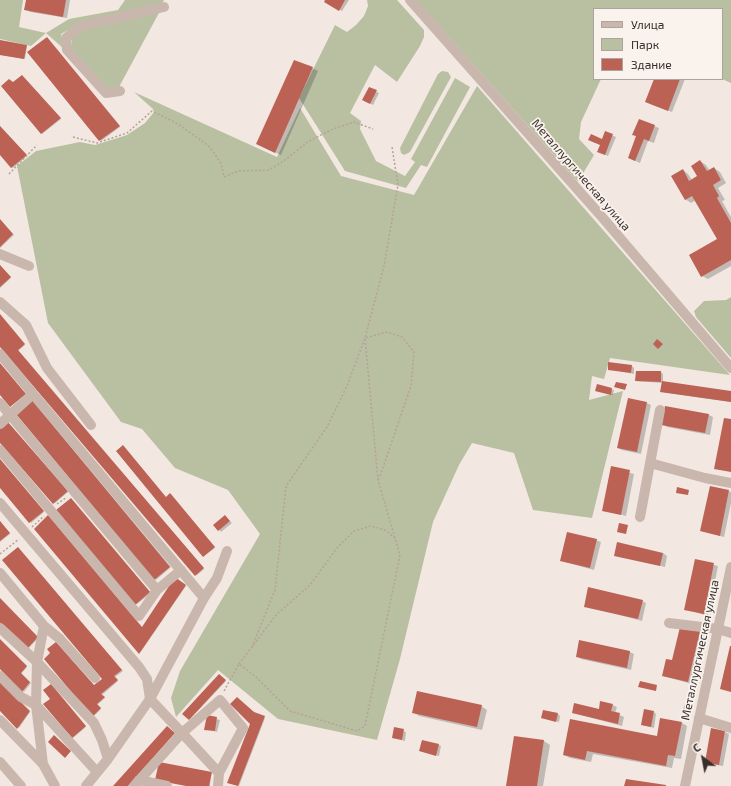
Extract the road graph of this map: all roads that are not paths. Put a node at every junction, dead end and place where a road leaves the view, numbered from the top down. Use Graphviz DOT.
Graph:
graph roads {
  1 [pos="410,0"];
  2 [pos="164,7"];
  3 [pos="120,91"];
  4 [pos="0,254"];
  5 [pos="29,266"];
  6 [pos="0,302"];
  7 [pos="0,354"];
  8 [pos="731,368"];
  9 [pos="33,394"];
  10 [pos="0,403"];
  11 [pos="660,410"];
  12 [pos="10,415"];
  13 [pos="0,424"];
  14 [pos="91,426"];
  15 [pos="0,450"];
  16 [pos="650,463"];
  17 [pos="731,483"];
  18 [pos="0,503"];
  19 [pos="640,517"];
  20 [pos="227,551"];
  21 [pos="731,567"];
  22 [pos="181,570"];
  23 [pos="0,573"];
  24 [pos="158,590"];
  25 [pos="204,598"];
  26 [pos="668,623"];
  27 [pos="44,626"];
  28 [pos="0,628"];
  29 [pos="718,629"];
  30 [pos="731,633"];
  31 [pos="37,662"];
  32 [pos="0,676"];
  33 [pos="95,678"];
  34 [pos="150,699"];
  35 [pos="36,705"];
  36 [pos="699,718"];
  37 [pos="0,720"];
  38 [pos="731,728"];
  39 [pos="182,733"];
  40 [pos="108,759"];
  41 [pos="0,762"];
  42 [pos="43,764"];
  43 [pos="97,772"];
  44 [pos="219,773"];
  45 [pos="136,783"];
  46 [pos="21,786"];
  47 [pos="55,786"];
  48 [pos="86,786"];
  49 [pos="167,786"];
  50 [pos="218,786"];
  51 [pos="685,786"];
  1 -- 8 [label="street, Металлургическая улица"];
  2 -- 3 [label="street"];
  4 -- 5 [label="street"];
  6 -- 14 [label="street"];
  7 -- 9 [label="street"];
  9 -- 12 [label="street"];
  9 -- 22 [label="street"];
  10 -- 12 [label="street"];
  11 -- 16 [label="street"];
  12 -- 13 [label="street"];
  12 -- 24 [label="street"];
  15 -- 24 [label="street"];
  16 -- 17 [label="street"];
  16 -- 19 [label="street"];
  18 -- 34 [label="street"];
  20 -- 25 [label="street"];
  21 -- 29 [label="street, Металлургическая улица"];
  22 -- 24 [label="street"];
  22 -- 25 [label="street"];
  23 -- 27 [label="street"];
  25 -- 34 [label="street"];
  26 -- 29 [label="street"];
  27 -- 31 [label="street"];
  27 -- 33 [label="street"];
  28 -- 31 [label="street"];
  29 -- 30 [label="street"];
  29 -- 36 [label="street, Металлургическая улица"];
  31 -- 35 [label="street"];
  31 -- 40 [label="street"];
  32 -- 35 [label="street"];
  34 -- 39 [label="street"];
  34 -- 40 [label="street"];
  35 -- 42 [label="street"];
  35 -- 43 [label="street"];
  36 -- 38 [label="street"];
  36 -- 51 [label="street, Металлургическая улица"];
  37 -- 42 [label="street"];
  39 -- 44 [label="street"];
  39 -- 44 [label="street"];
  39 -- 45 [label="street"];
  40 -- 43 [label="street"];
  41 -- 46 [label="street"];
  42 -- 47 [label="street"];
  43 -- 48 [label="street"];
  44 -- 50 [label="street"];
  45 -- 49 [label="street"];
}
